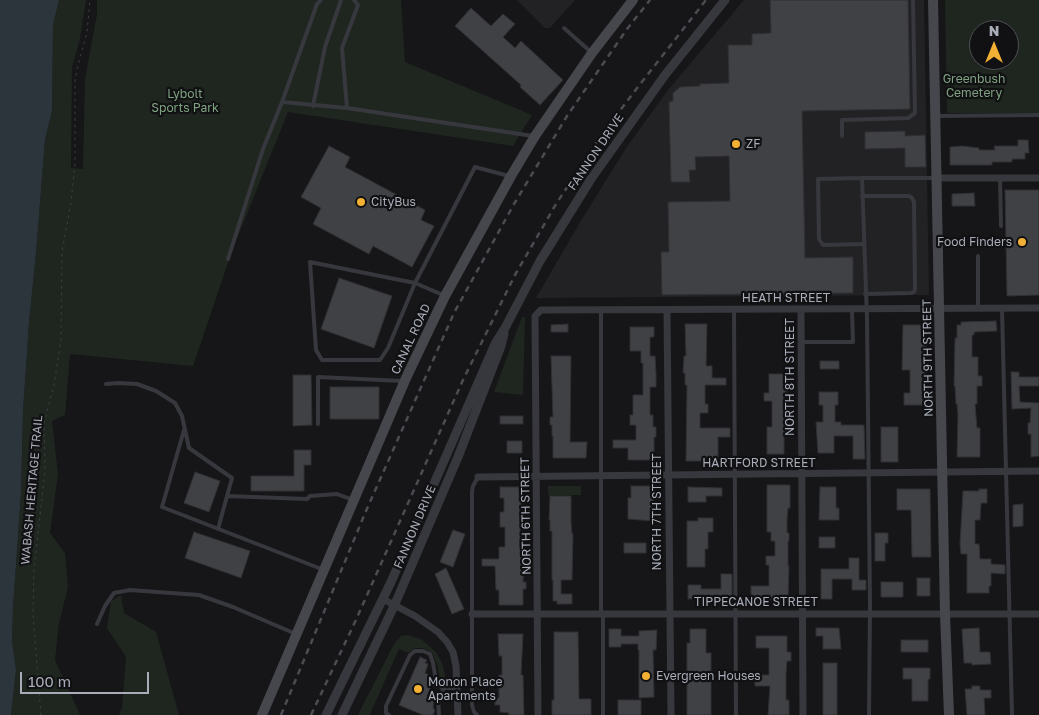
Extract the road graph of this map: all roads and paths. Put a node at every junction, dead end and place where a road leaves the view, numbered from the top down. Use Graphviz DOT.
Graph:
graph roads {
  1 [pos="90,0"];
  2 [pos="321,0"];
  3 [pos="341,0"];
  4 [pos="354,0"];
  5 [pos="633,0"];
  6 [pos="725,0"];
  7 [pos="913,0"];
  8 [pos="933,0"];
  9 [pos="564,28"];
  10 [pos="592,53"];
  11 [pos="282,102"];
  12 [pos="313,106"];
  13 [pos="347,108"];
  14 [pos="1039,115"];
  15 [pos="935,116"];
  16 [pos="535,136"];
  17 [pos="842,136"];
  18 [pos="511,176"];
  19 [pos="862,178"];
  20 [pos="937,178"];
  21 [pos="1000,178"];
  22 [pos="1039,178"];
  23 [pos="862,196"];
  24 [pos="1001,226"];
  25 [pos="863,244"];
  26 [pos="978,256"];
  27 [pos="228,259"];
  28 [pos="415,283"];
  29 [pos="865,294"];
  30 [pos="445,296"];
  31 [pos="940,308"];
  32 [pos="978,308"];
  33 [pos="1002,308"];
  34 [pos="1039,308"];
  35 [pos="601,309"];
  36 [pos="734,309"];
  37 [pos="801,309"];
  38 [pos="866,309"];
  39 [pos="667,310"];
  40 [pos="852,310"];
  41 [pos="535,316"];
  42 [pos="505,328"];
  43 [pos="800,342"];
  44 [pos="404,381"];
  45 [pos="106,384"];
  46 [pos="318,424"];
  47 [pos="184,430"];
  48 [pos="179,448"];
  49 [pos="189,448"];
  50 [pos="1039,471"];
  51 [pos="943,472"];
  52 [pos="1005,472"];
  53 [pos="801,474"];
  54 [pos="868,474"];
  55 [pos="668,475"];
  56 [pos="735,475"];
  57 [pos="537,476"];
  58 [pos="602,476"];
  59 [pos="478,477"];
  60 [pos="227,496"];
  61 [pos="354,500"];
  62 [pos="218,529"];
  63 [pos="324,570"];
  64 [pos="384,599"];
  65 [pos="395,604"];
  66 [pos="735,613"];
  67 [pos="801,613"];
  68 [pos="472,614"];
  69 [pos="538,614"];
  70 [pos="602,614"];
  71 [pos="670,614"];
  72 [pos="870,614"];
  73 [pos="945,614"];
  74 [pos="1010,614"];
  75 [pos="1039,614"];
  76 [pos="97,624"];
  77 [pos="296,634"];
  78 [pos="444,688"];
  79 [pos="458,688"];
  80 [pos="42,715"];
  81 [pos="262,715"];
  82 [pos="326,715"];
  83 [pos="342,715"];
  84 [pos="389,715"];
  85 [pos="439,715"];
  86 [pos="458,715"];
  87 [pos="477,715"];
  88 [pos="538,715"];
  89 [pos="603,715"];
  90 [pos="671,715"];
  91 [pos="736,715"];
  92 [pos="803,715"];
  93 [pos="869,715"];
  94 [pos="948,715"];
  95 [pos="1012,715"];
  1 -- 80 [label="path, WABASH HERITAGE TRAIL"];
  2 -- 11 [label="lane"];
  3 -- 12 [label="lane"];
  4 -- 13 [label="lane"];
  5 -- 10 [label="main road, CANAL ROAD"];
  6 -- 42 [label="street, FANNON DRIVE"];
  7 -- 17 [label="lane"];
  8 -- 15 [label="main road, NORTH 9TH STREET"];
  9 -- 10 [label="lane"];
  10 -- 16 [label="main road, CANAL ROAD"];
  11 -- 12 [label="lane"];
  11 -- 27 [label="lane"];
  12 -- 13 [label="lane"];
  13 -- 16 [label="lane"];
  14 -- 15 [label="lane"];
  15 -- 20 [label="main road, NORTH 9TH STREET"];
  16 -- 18 [label="main road, CANAL ROAD"];
  18 -- 28 [label="lane"];
  18 -- 30 [label="main road, CANAL ROAD"];
  19 -- 20 [label="lane"];
  19 -- 23 [label="lane"];
  19 -- 25 [label="lane"];
  20 -- 21 [label="street"];
  20 -- 31 [label="main road, NORTH 9TH STREET"];
  21 -- 22 [label="street"];
  21 -- 24 [label="lane"];
  23 -- 25 [label="lane"];
  23 -- 29 [label="lane"];
  25 -- 29 [label="lane"];
  26 -- 32 [label="lane"];
  28 -- 28 [label="lane"];
  28 -- 30 [label="lane"];
  29 -- 38 [label="lane"];
  30 -- 44 [label="main road, CANAL ROAD"];
  31 -- 32 [label="street, HEATH STREET"];
  31 -- 38 [label="street, HEATH STREET"];
  31 -- 51 [label="main road, NORTH 9TH STREET"];
  32 -- 33 [label="street, HEATH STREET"];
  33 -- 34 [label="street, HEATH STREET"];
  33 -- 52 [label="lane"];
  35 -- 39 [label="street, HEATH STREET"];
  35 -- 41 [label="street, HEATH STREET"];
  35 -- 58 [label="lane"];
  36 -- 37 [label="street, HEATH STREET"];
  36 -- 39 [label="street, HEATH STREET"];
  36 -- 56 [label="lane"];
  37 -- 40 [label="street, HEATH STREET"];
  37 -- 43 [label="street, NORTH 8TH STREET"];
  38 -- 40 [label="street, HEATH STREET"];
  38 -- 54 [label="lane"];
  39 -- 55 [label="street, NORTH 7TH STREET"];
  40 -- 43 [label="lane"];
  41 -- 57 [label="street, NORTH 6TH STREET"];
  42 -- 64 [label="street, FANNON DRIVE"];
  42 -- 65 [label="street, FANNON DRIVE"];
  43 -- 53 [label="street, NORTH 8TH STREET"];
  44 -- 46 [label="lane"];
  44 -- 61 [label="main road, CANAL ROAD"];
  45 -- 47 [label="lane"];
  47 -- 48 [label="lane"];
  47 -- 49 [label="lane"];
  48 -- 49 [label="lane"];
  48 -- 62 [label="lane"];
  49 -- 60 [label="lane"];
  50 -- 52 [label="street, HARTFORD STREET"];
  51 -- 52 [label="street, HARTFORD STREET"];
  51 -- 54 [label="street, HARTFORD STREET"];
  51 -- 73 [label="main road, NORTH 9TH STREET"];
  52 -- 74 [label="lane"];
  53 -- 54 [label="street, HARTFORD STREET"];
  53 -- 56 [label="street, HARTFORD STREET"];
  53 -- 67 [label="street, NORTH 8TH STREET"];
  54 -- 72 [label="lane"];
  55 -- 56 [label="street, HARTFORD STREET"];
  55 -- 58 [label="street, HARTFORD STREET"];
  55 -- 71 [label="street, NORTH 7TH STREET"];
  56 -- 66 [label="lane"];
  57 -- 58 [label="street, HARTFORD STREET"];
  57 -- 59 [label="street, HARTFORD STREET"];
  57 -- 69 [label="street, NORTH 6TH STREET"];
  58 -- 70 [label="lane"];
  59 -- 68 [label="lane"];
  60 -- 61 [label="lane"];
  60 -- 62 [label="lane"];
  61 -- 63 [label="main road, CANAL ROAD"];
  62 -- 63 [label="lane"];
  63 -- 77 [label="main road, CANAL ROAD"];
  64 -- 65 [label="street"];
  64 -- 82 [label="street, FANNON DRIVE"];
  65 -- 79 [label="street"];
  65 -- 83 [label="street, FANNON DRIVE"];
  66 -- 67 [label="street, TIPPECANOE STREET"];
  66 -- 71 [label="street, TIPPECANOE STREET"];
  66 -- 91 [label="lane"];
  67 -- 72 [label="street, TIPPECANOE STREET"];
  67 -- 92 [label="street, NORTH 8TH STREET"];
  68 -- 69 [label="street, TIPPECANOE STREET"];
  68 -- 87 [label="lane"];
  69 -- 70 [label="street, TIPPECANOE STREET"];
  69 -- 88 [label="street, NORTH 6TH STREET"];
  70 -- 71 [label="street, TIPPECANOE STREET"];
  70 -- 89 [label="lane"];
  71 -- 90 [label="street, NORTH 7TH STREET"];
  72 -- 73 [label="street, TIPPECANOE STREET"];
  72 -- 93 [label="lane"];
  73 -- 74 [label="street, TIPPECANOE STREET"];
  73 -- 94 [label="main road, NORTH 9TH STREET"];
  74 -- 75 [label="street, TIPPECANOE STREET"];
  74 -- 95 [label="lane"];
  76 -- 77 [label="lane"];
  77 -- 81 [label="main road, CANAL ROAD"];
  78 -- 79 [label="lane"];
  78 -- 84 [label="lane"];
  78 -- 85 [label="lane"];
  79 -- 86 [label="street"];
}
